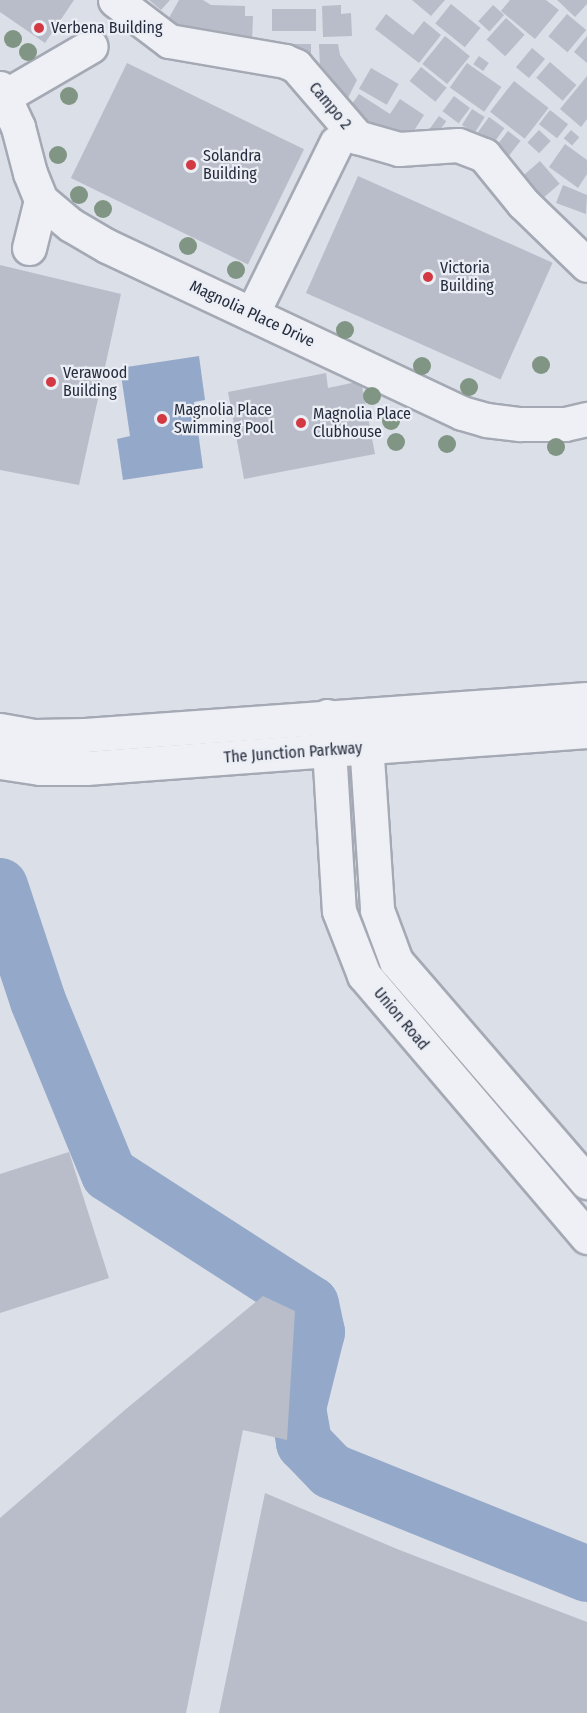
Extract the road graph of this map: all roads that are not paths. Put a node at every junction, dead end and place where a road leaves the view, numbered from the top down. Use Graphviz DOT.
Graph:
graph roads {
  1 [pos="115,0"];
  2 [pos="92,46"];
  3 [pos="2,92"];
  4 [pos="336,143"];
  5 [pos="41,200"];
  6 [pos="29,248"];
  7 [pos="587,265"];
  8 [pos="252,314"];
  9 [pos="587,419"];
  10 [pos="587,699"];
  11 [pos="364,714"];
  12 [pos="327,716"];
  13 [pos="0,730"];
  14 [pos="587,731"];
  15 [pos="367,748"];
  16 [pos="331,751"];
  17 [pos="0,762"];
  18 [pos="587,1182"];
  19 [pos="587,1237"];
  1 -- 7 [label="street, Campo 2"];
  2 -- 3 [label="street"];
  3 -- 5 [label="street, Magnolia Place Drive"];
  4 -- 8 [label="street"];
  5 -- 6 [label="street"];
  5 -- 8 [label="street, Magnolia Place Drive"];
  8 -- 9 [label="street, Magnolia Place Drive"];
  10 -- 11 [label="street, The Junction Parkway"];
  11 -- 12 [label="street, The Junction Parkway"];
  11 -- 15 [label="street, Union Road"];
  12 -- 13 [label="street, The Junction Parkway"];
  12 -- 16 [label="street, Union Road"];
  14 -- 15 [label="street, The Junction Parkway"];
  15 -- 16 [label="street, The Junction Parkway"];
  15 -- 18 [label="street, Union Road"];
  16 -- 17 [label="street, The Junction Parkway"];
  16 -- 19 [label="street, Union Road"];
}
